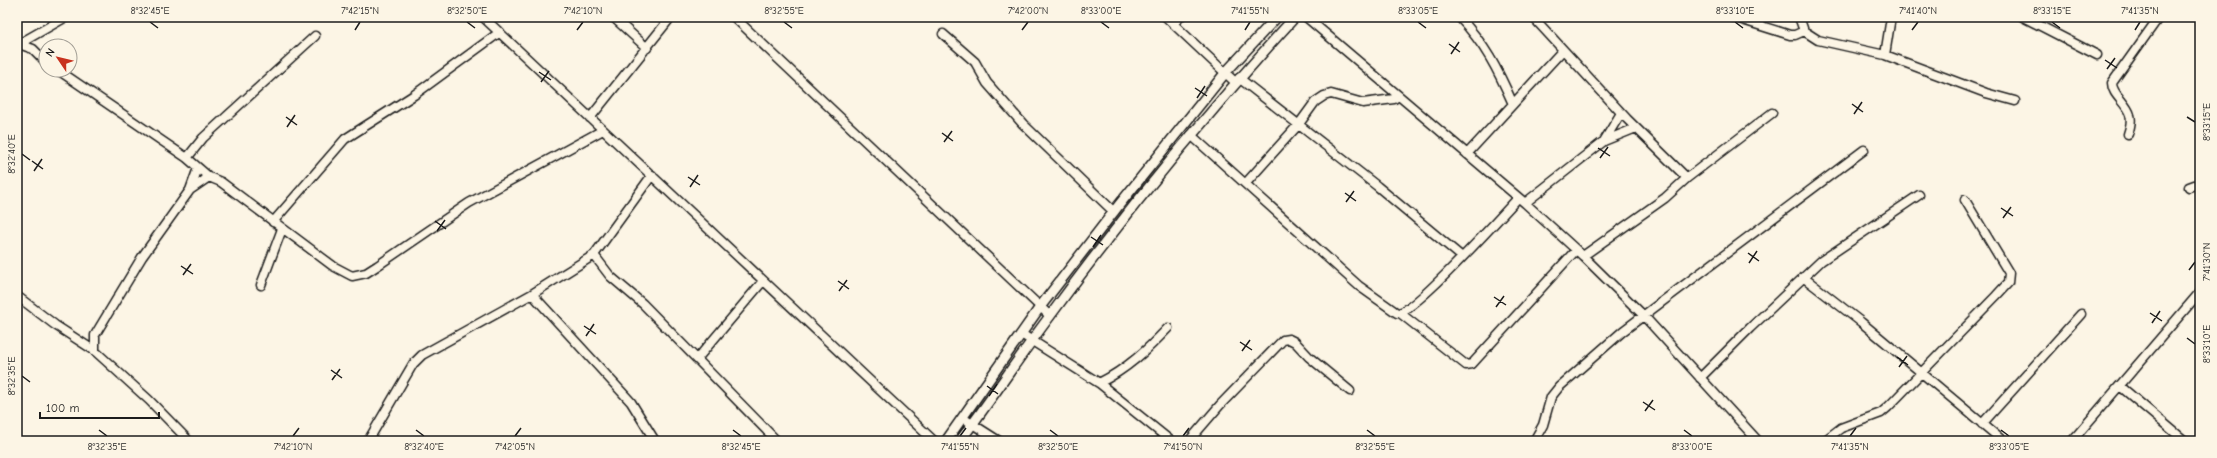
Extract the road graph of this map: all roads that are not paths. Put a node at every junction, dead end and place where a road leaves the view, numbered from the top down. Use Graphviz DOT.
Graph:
graph roads {
  1 [pos="66,17"];
  2 [pos="483,17"];
  3 [pos="613,17"];
  4 [pos="671,17"];
  5 [pos="734,17"];
  6 [pos="1166,17"];
  7 [pos="1180,17"];
  8 [pos="1277,17"];
  9 [pos="1295,17"];
  10 [pos="1306,17"];
  11 [pos="1459,17"];
  12 [pos="1533,17"];
  13 [pos="1733,17"];
  14 [pos="1799,17"];
  15 [pos="1892,17"];
  16 [pos="2023,17"];
  17 [pos="2159,17"];
  18 [pos="1173,24"];
  19 [pos="1804,31"];
  20 [pos="500,32"];
  21 [pos="943,34"];
  22 [pos="33,36"];
  23 [pos="315,36"];
  24 [pos="18,45"];
  25 [pos="647,48"];
  26 [pos="33,49"];
  27 [pos="1563,50"];
  28 [pos="38,54"];
  29 [pos="1885,55"];
  30 [pos="2097,55"];
  31 [pos="1226,72"];
  32 [pos="70,78"];
  33 [pos="1237,80"];
  34 [pos="1398,96"];
  35 [pos="2015,101"];
  36 [pos="1513,104"];
  37 [pos="1621,113"];
  38 [pos="1772,113"];
  39 [pos="590,118"];
  40 [pos="1299,124"];
  41 [pos="1636,128"];
  42 [pos="603,130"];
  43 [pos="2128,134"];
  44 [pos="1191,135"];
  45 [pos="1604,141"];
  46 [pos="1864,150"];
  47 [pos="1467,154"];
  48 [pos="187,158"];
  49 [pos="198,168"];
  50 [pos="652,175"];
  51 [pos="209,177"];
  52 [pos="1687,178"];
  53 [pos="1246,183"];
  54 [pos="2200,183"];
  55 [pos="2189,188"];
  56 [pos="190,190"];
  57 [pos="1919,194"];
  58 [pos="1965,200"];
  59 [pos="1521,201"];
  60 [pos="1114,212"];
  61 [pos="273,222"];
  62 [pos="282,229"];
  63 [pos="1576,250"];
  64 [pos="594,255"];
  65 [pos="1584,256"];
  66 [pos="1462,257"];
  67 [pos="1803,277"];
  68 [pos="763,281"];
  69 [pos="261,285"];
  70 [pos="2200,292"];
  71 [pos="532,294"];
  72 [pos="17,296"];
  73 [pos="1040,308"];
  74 [pos="1400,313"];
  75 [pos="2081,314"];
  76 [pos="1643,315"];
  77 [pos="1050,316"];
  78 [pos="1168,328"];
  79 [pos="95,335"];
  80 [pos="1023,335"];
  81 [pos="80,341"];
  82 [pos="1032,341"];
  83 [pos="95,352"];
  84 [pos="697,359"];
  85 [pos="1921,372"];
  86 [pos="1700,378"];
  87 [pos="1099,383"];
  88 [pos="2120,386"];
  89 [pos="1350,391"];
  90 [pos="963,418"];
  91 [pos="1982,424"];
  92 [pos="972,425"];
  93 [pos="189,441"];
  94 [pos="368,441"];
  95 [pos="655,441"];
  96 [pos="778,441"];
  97 [pos="934,441"];
  98 [pos="946,441"];
  99 [pos="960,441"];
  100 [pos="999,441"];
  101 [pos="1171,441"];
  102 [pos="1189,441"];
  103 [pos="1534,441"];
  104 [pos="1758,441"];
  105 [pos="1824,441"];
  106 [pos="2003,441"];
  107 [pos="2072,441"];
  108 [pos="2184,441"];
  1 -- 22 [label="street"];
  2 -- 20 [label="street"];
  3 -- 25 [label="street"];
  4 -- 25 [label="street"];
  5 -- 73 [label="street"];
  6 -- 18 [label="street"];
  7 -- 18 [label="street"];
  8 -- 31 [label="street"];
  9 -- 33 [label="street"];
  10 -- 34 [label="street"];
  11 -- 36 [label="street"];
  12 -- 27 [label="street"];
  13 -- 19 [label="street"];
  14 -- 19 [label="street"];
  15 -- 29 [label="street"];
  16 -- 30 [label="street"];
  17 -- 43 [label="street"];
  18 -- 31 [label="street"];
  19 -- 29 [label="street"];
  20 -- 39 [label="street"];
  20 -- 61 [label="street"];
  21 -- 60 [label="street"];
  22 -- 24 [label="street"];
  22 -- 26 [label="street"];
  23 -- 48 [label="street"];
  24 -- 26 [label="street"];
  25 -- 39 [label="street"];
  26 -- 28 [label="street"];
  27 -- 36 [label="street"];
  27 -- 37 [label="street"];
  29 -- 35 [label="street"];
  31 -- 33 [label="street"];
  31 -- 60 [label="street"];
  32 -- 48 [label="street"];
  33 -- 40 [label="street"];
  33 -- 44 [label="street"];
  34 -- 40 [label="street"];
  34 -- 47 [label="street"];
  36 -- 47 [label="street"];
  37 -- 41 [label="street"];
  37 -- 45 [label="street"];
  38 -- 52 [label="street"];
  39 -- 42 [label="street"];
  40 -- 53 [label="street"];
  40 -- 66 [label="street"];
  41 -- 45 [label="street"];
  41 -- 52 [label="street"];
  42 -- 50 [label="street"];
  42 -- 62 [label="street"];
  44 -- 53 [label="street"];
  44 -- 77 [label="street"];
  45 -- 59 [label="street"];
  46 -- 76 [label="street"];
  47 -- 59 [label="street"];
  48 -- 49 [label="street"];
  49 -- 51 [label="street"];
  49 -- 56 [label="street"];
  50 -- 64 [label="street"];
  50 -- 68 [label="street"];
  51 -- 56 [label="street"];
  51 -- 61 [label="street"];
  52 -- 65 [label="street"];
  53 -- 74 [label="street"];
  54 -- 55 [label="street"];
  56 -- 79 [label="street"];
  57 -- 67 [label="street"];
  58 -- 85 [label="street"];
  59 -- 63 [label="street"];
  59 -- 66 [label="street"];
  60 -- 73 [label="street"];
  61 -- 62 [label="street"];
  62 -- 69 [label="street"];
  63 -- 65 [label="street"];
  63 -- 74 [label="street"];
  64 -- 71 [label="street"];
  64 -- 84 [label="street"];
  65 -- 76 [label="street"];
  66 -- 74 [label="street"];
  67 -- 85 [label="street"];
  67 -- 86 [label="street"];
  68 -- 84 [label="street"];
  68 -- 97 [label="street"];
  70 -- 88 [label="street"];
  71 -- 94 [label="street"];
  71 -- 95 [label="street"];
  72 -- 81 [label="street"];
  73 -- 77 [label="street"];
  73 -- 80 [label="street"];
  75 -- 91 [label="street"];
  76 -- 86 [label="street"];
  76 -- 103 [label="street"];
  77 -- 82 [label="street"];
  78 -- 87 [label="street"];
  79 -- 81 [label="street"];
  79 -- 83 [label="street"];
  80 -- 82 [label="street"];
  80 -- 90 [label="street"];
  81 -- 83 [label="street"];
  82 -- 87 [label="street"];
  82 -- 92 [label="street"];
  83 -- 93 [label="street"];
  84 -- 96 [label="street"];
  85 -- 91 [label="street"];
  85 -- 105 [label="street"];
  86 -- 104 [label="street"];
  87 -- 101 [label="street"];
  88 -- 107 [label="street"];
  88 -- 108 [label="street"];
  89 -- 102 [label="street"];
  90 -- 92 [label="street"];
  90 -- 98 [label="street"];
  91 -- 106 [label="street"];
  92 -- 99 [label="street"];
  92 -- 100 [label="street"];
}
